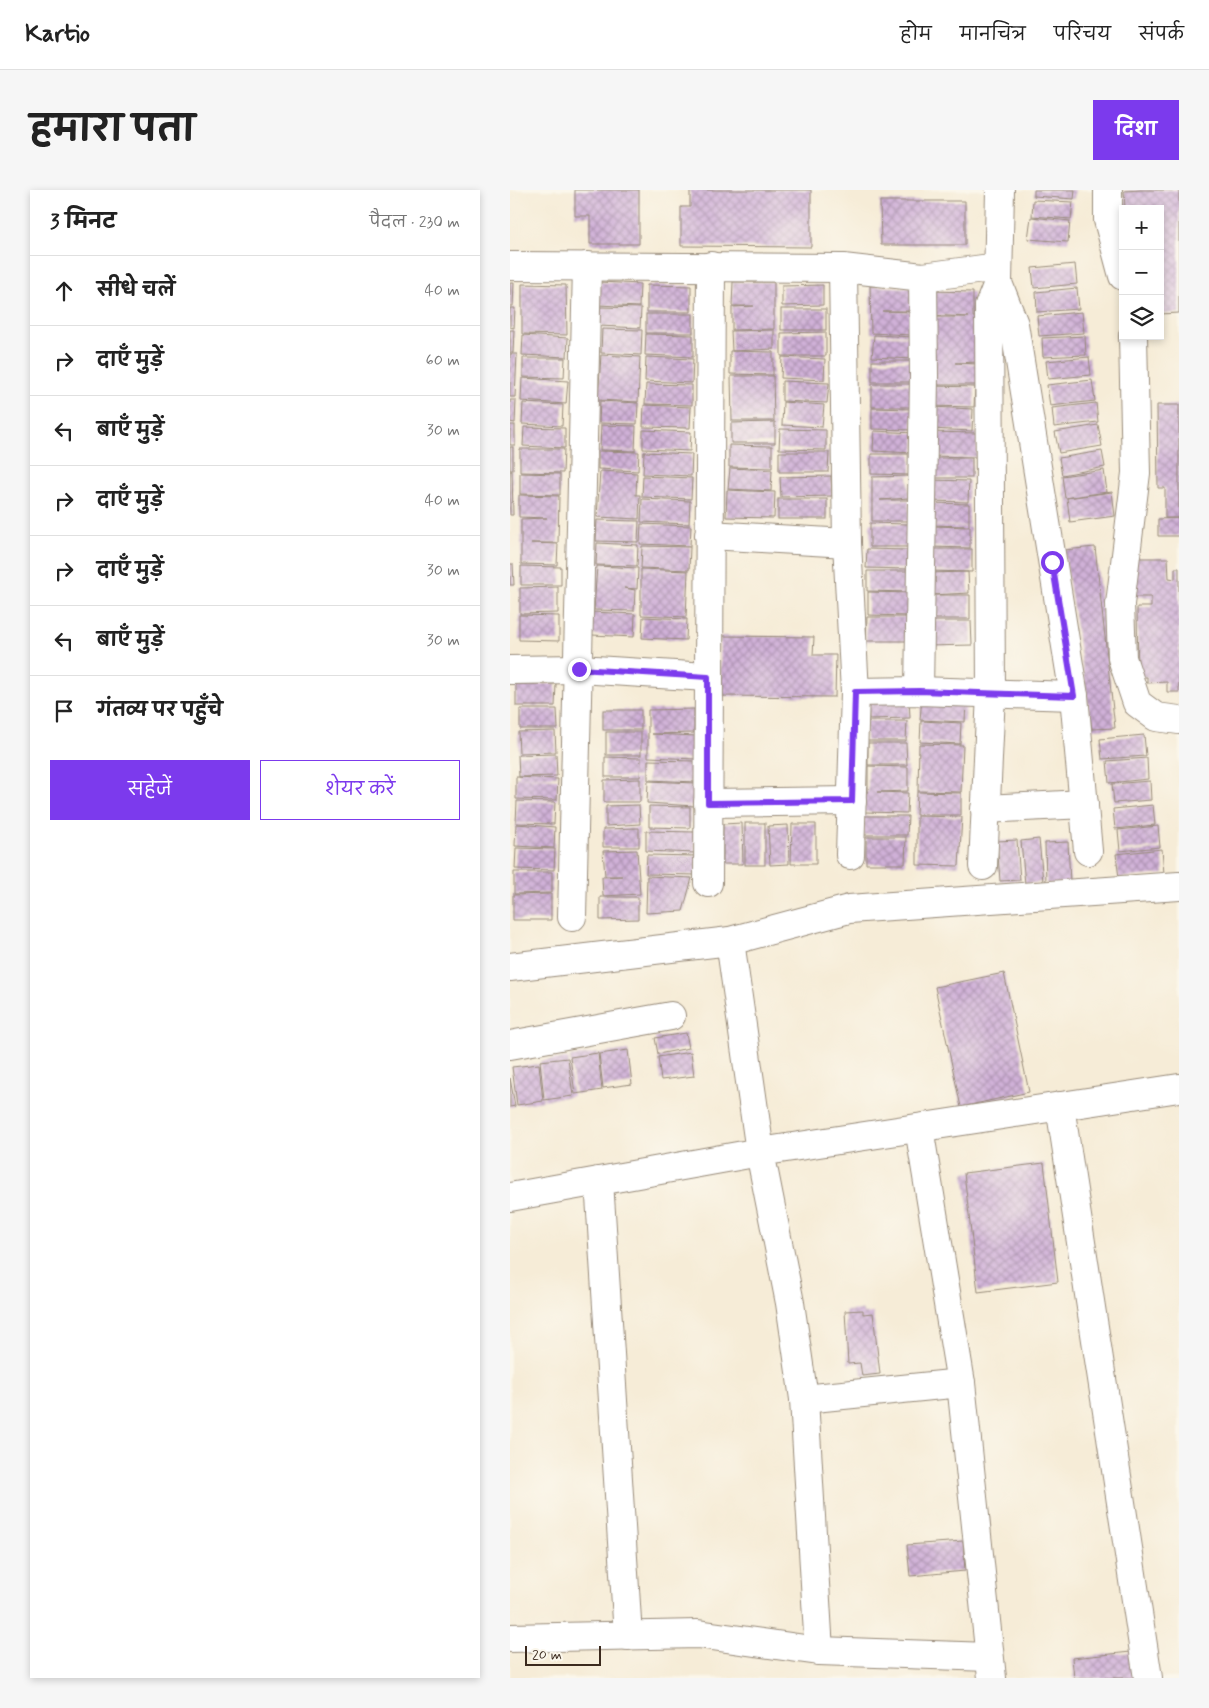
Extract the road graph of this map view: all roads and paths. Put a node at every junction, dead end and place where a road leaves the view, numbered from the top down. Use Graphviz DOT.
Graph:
graph roads {
  1 [pos="1000,190"];
  2 [pos="1108,190"];
  3 [pos="1119,261"];
  4 [pos="510,266"];
  5 [pos="587,266"];
  6 [pos="711,266"];
  7 [pos="843,268"];
  8 [pos="998,275"];
  9 [pos="923,276"];
  10 [pos="1132,340"];
  11 [pos="709,535"];
  12 [pos="847,543"];
  13 [pos="579,669"];
  14 [pos="510,670"];
  15 [pos="708,677"];
  16 [pos="919,691"];
  17 [pos="855,692"];
  18 [pos="991,694"];
  19 [pos="1074,696"];
  20 [pos="1179,720"];
  21 [pos="852,801"];
  22 [pos="708,803"];
  23 [pos="1084,804"];
  24 [pos="985,809"];
  25 [pos="1088,851"];
  26 [pos="850,855"];
  27 [pos="983,866"];
  28 [pos="708,882"];
  29 [pos="1179,886"];
  30 [pos="572,917"];
  31 [pos="730,940"];
  32 [pos="510,967"];
  33 [pos="671,1016"];
  34 [pos="510,1045"];
  35 [pos="1179,1088"];
  36 [pos="1060,1106"];
  37 [pos="920,1128"];
  38 [pos="760,1152"];
  39 [pos="599,1182"];
  40 [pos="510,1198"];
  41 [pos="961,1383"];
  42 [pos="804,1399"];
  43 [pos="628,1636"];
  44 [pos="510,1638"];
  45 [pos="819,1651"];
  46 [pos="990,1667"];
  47 [pos="1148,1678"];
  1 -- 8 [label="street"];
  2 -- 3 [label="street"];
  4 -- 5 [label="street"];
  5 -- 6 [label="street"];
  5 -- 13 [label="street"];
  6 -- 7 [label="street"];
  6 -- 11 [label="street"];
  7 -- 9 [label="street"];
  7 -- 12 [label="street"];
  8 -- 9 [label="street"];
  8 -- 18 [label="street"];
  8 -- 19 [label="street"];
  9 -- 16 [label="street"];
  10 -- 20 [label="street"];
  11 -- 12 [label="street"];
  11 -- 15 [label="street"];
  12 -- 17 [label="street"];
  13 -- 14 [label="street"];
  13 -- 15 [label="street"];
  13 -- 30 [label="street"];
  15 -- 22 [label="street"];
  16 -- 17 [label="street"];
  16 -- 18 [label="street"];
  17 -- 21 [label="street"];
  18 -- 19 [label="street"];
  18 -- 24 [label="street"];
  19 -- 23 [label="street"];
  21 -- 22 [label="street"];
  21 -- 26 [label="street"];
  22 -- 28 [label="street"];
  23 -- 24 [label="street"];
  23 -- 25 [label="street"];
  24 -- 27 [label="street"];
  29 -- 31 [label="street"];
  31 -- 32 [label="street"];
  31 -- 38 [label="street"];
  33 -- 34 [label="street"];
  35 -- 36 [label="street"];
  36 -- 37 [label="street"];
  36 -- 47 [label="street"];
  37 -- 38 [label="street"];
  37 -- 41 [label="street"];
  38 -- 39 [label="street"];
  38 -- 42 [label="street"];
  39 -- 40 [label="street"];
  39 -- 43 [label="street"];
  41 -- 42 [label="street"];
  41 -- 46 [label="street"];
  42 -- 45 [label="street"];
  43 -- 44 [label="street"];
  43 -- 45 [label="street"];
  45 -- 46 [label="street"];
}
